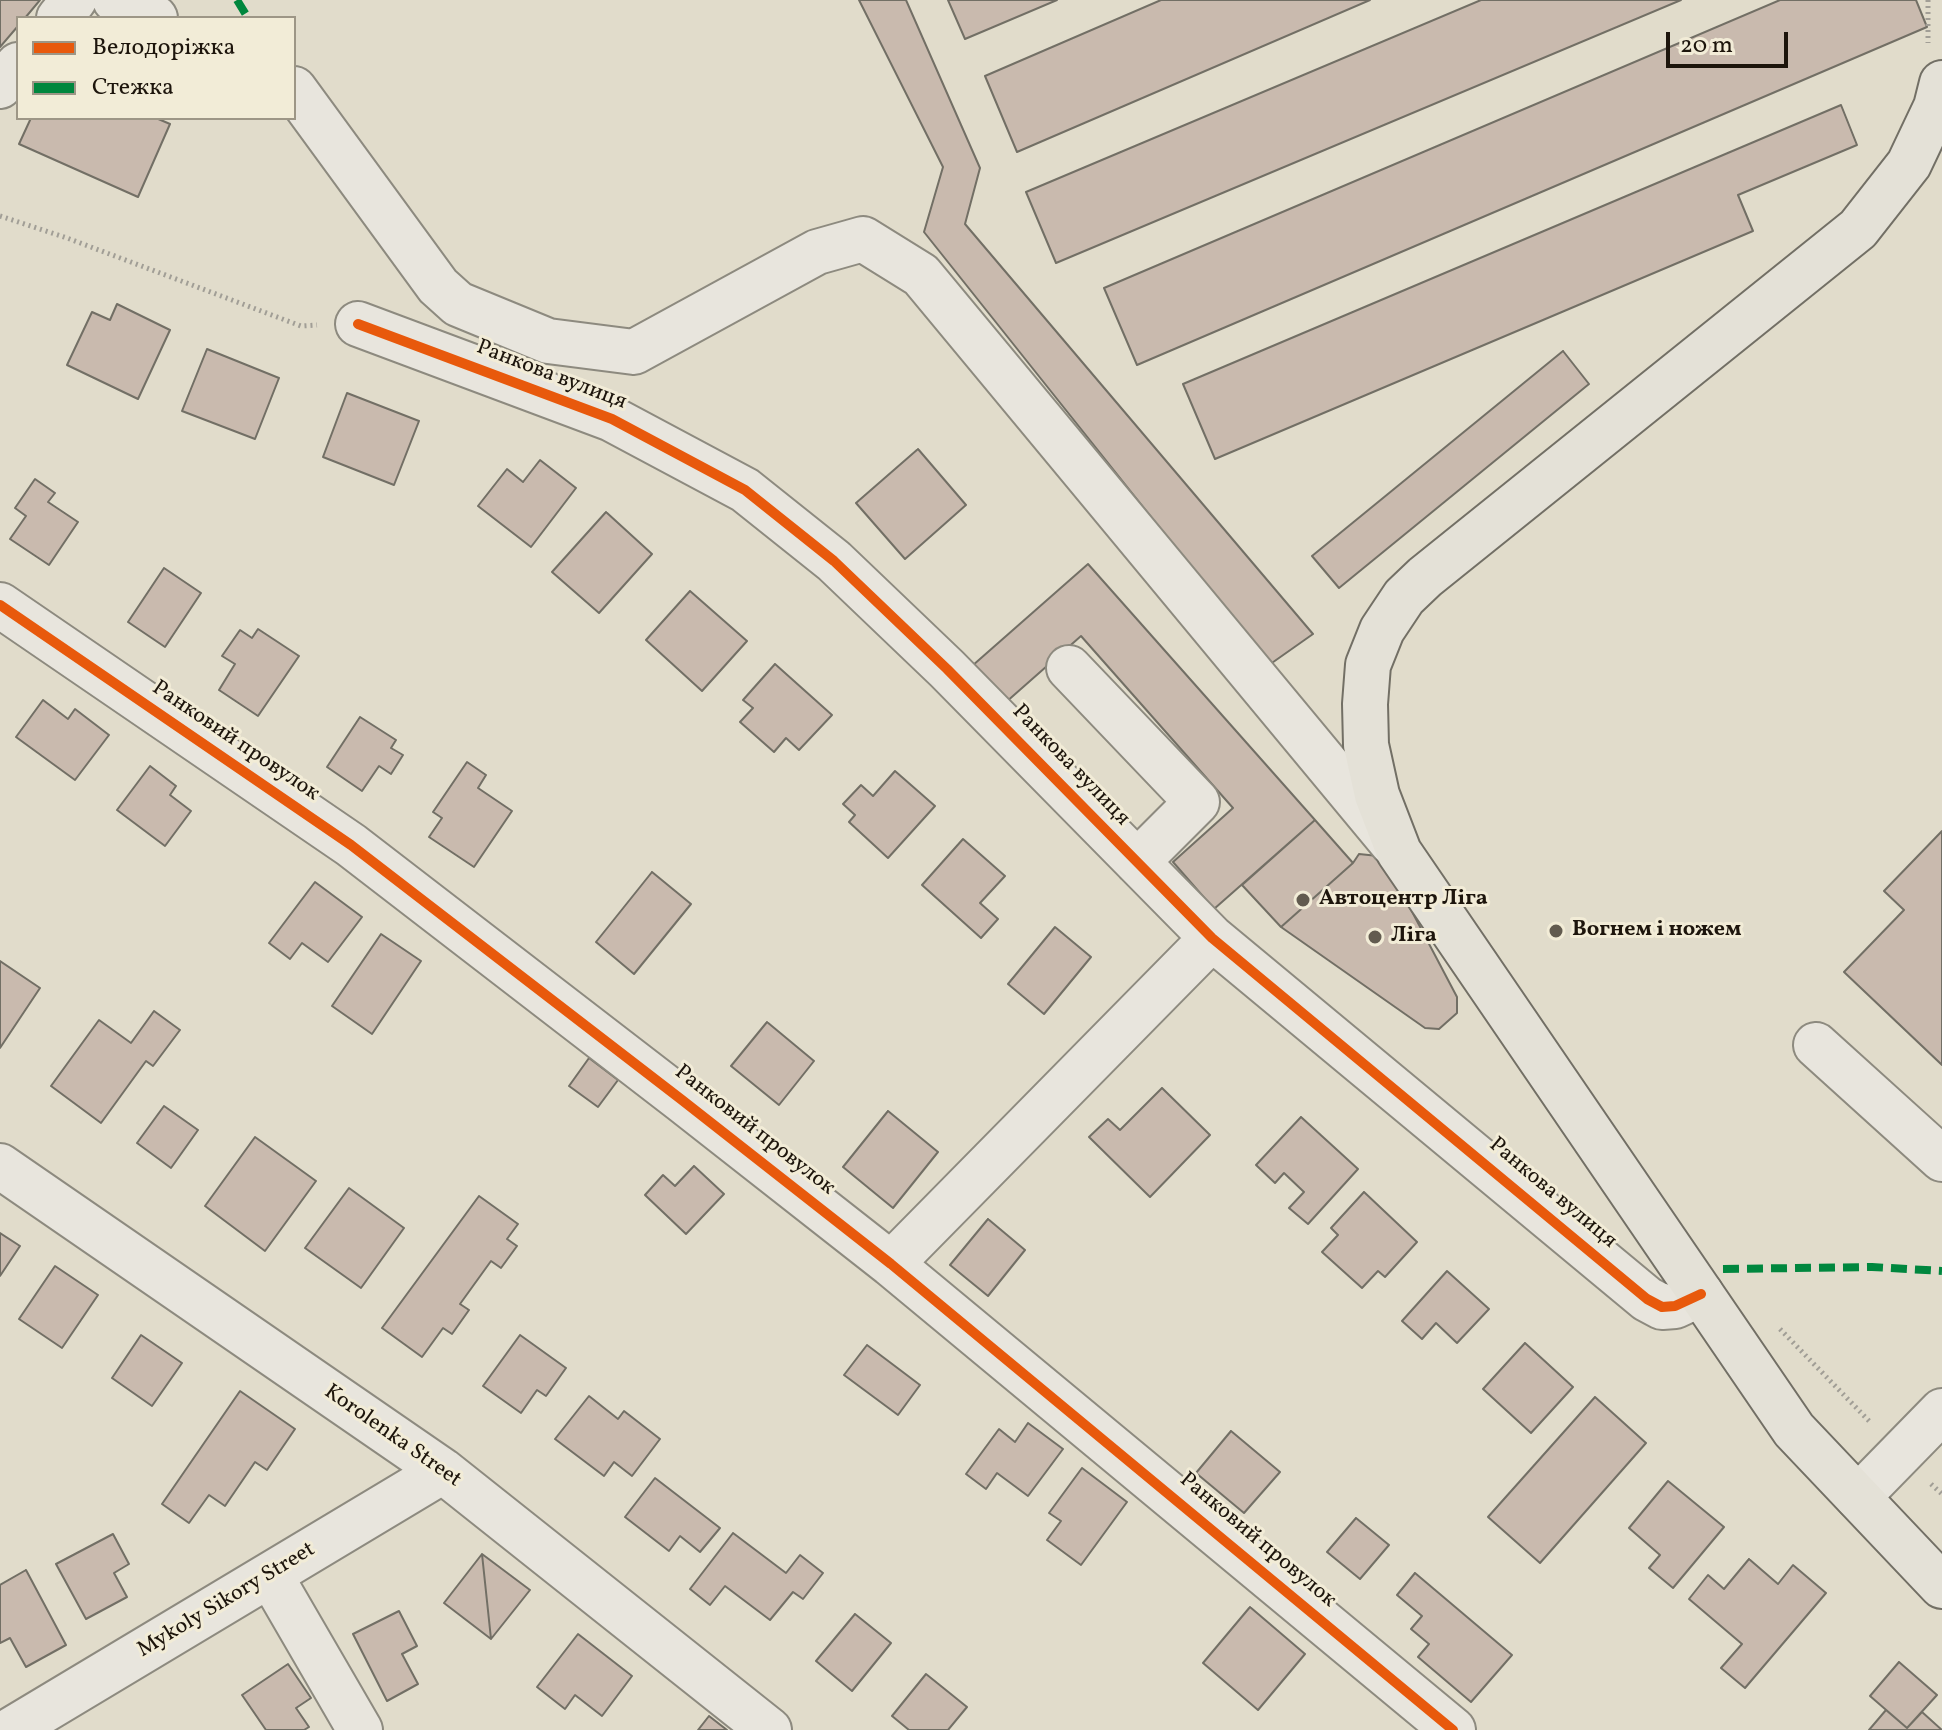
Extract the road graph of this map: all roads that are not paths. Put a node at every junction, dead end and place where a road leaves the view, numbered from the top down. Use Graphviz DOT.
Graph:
graph roads {
  1 [pos="74,0"];
  2 [pos="115,0"];
  3 [pos="61,16"];
  4 [pos="151,16"];
  5 [pos="16,67"];
  6 [pos="1942,83"];
  7 [pos="0,86"];
  8 [pos="296,92"];
  9 [pos="358,324"];
  10 [pos="0,605"];
  11 [pos="1069,668"];
  12 [pos="1399,852"];
  13 [pos="1137,862"];
  14 [pos="1212,938"];
  15 [pos="1816,1045"];
  16 [pos="1942,1159"];
  17 [pos="0,1166"];
  18 [pos="891,1264"];
  19 [pos="1701,1294"];
  20 [pos="1942,1411"];
  21 [pos="443,1471"];
  22 [pos="1858,1497"];
  23 [pos="270,1575"];
  24 [pos="1942,1586"];
  25 [pos="11,1730"];
  26 [pos="360,1730"];
  27 [pos="769,1730"];
  28 [pos="1453,1730"];
  1 -- 3 [label="street"];
  2 -- 4 [label="street"];
  5 -- 7 [label="street"];
  6 -- 12 [label="main road"];
  8 -- 12 [label="street"];
  9 -- 13 [label="street, Ранкова вулиця"];
  10 -- 18 [label="street, Ранковий провулок"];
  11 -- 13 [label="street"];
  12 -- 19 [label="main road"];
  13 -- 14 [label="street, Ранкова вулиця"];
  14 -- 18 [label="street"];
  14 -- 19 [label="street, Ранкова вулиця"];
  15 -- 16 [label="street"];
  17 -- 21 [label="street, Korolenka Street"];
  18 -- 28 [label="street, Ранковий провулок"];
  19 -- 22 [label="main road"];
  20 -- 22 [label="street"];
  21 -- 23 [label="street, Mykoly Sikory Street"];
  21 -- 27 [label="street, Korolenka Street"];
  22 -- 24 [label="main road"];
  23 -- 25 [label="street, Mykoly Sikory Street"];
  23 -- 26 [label="street"];
}
